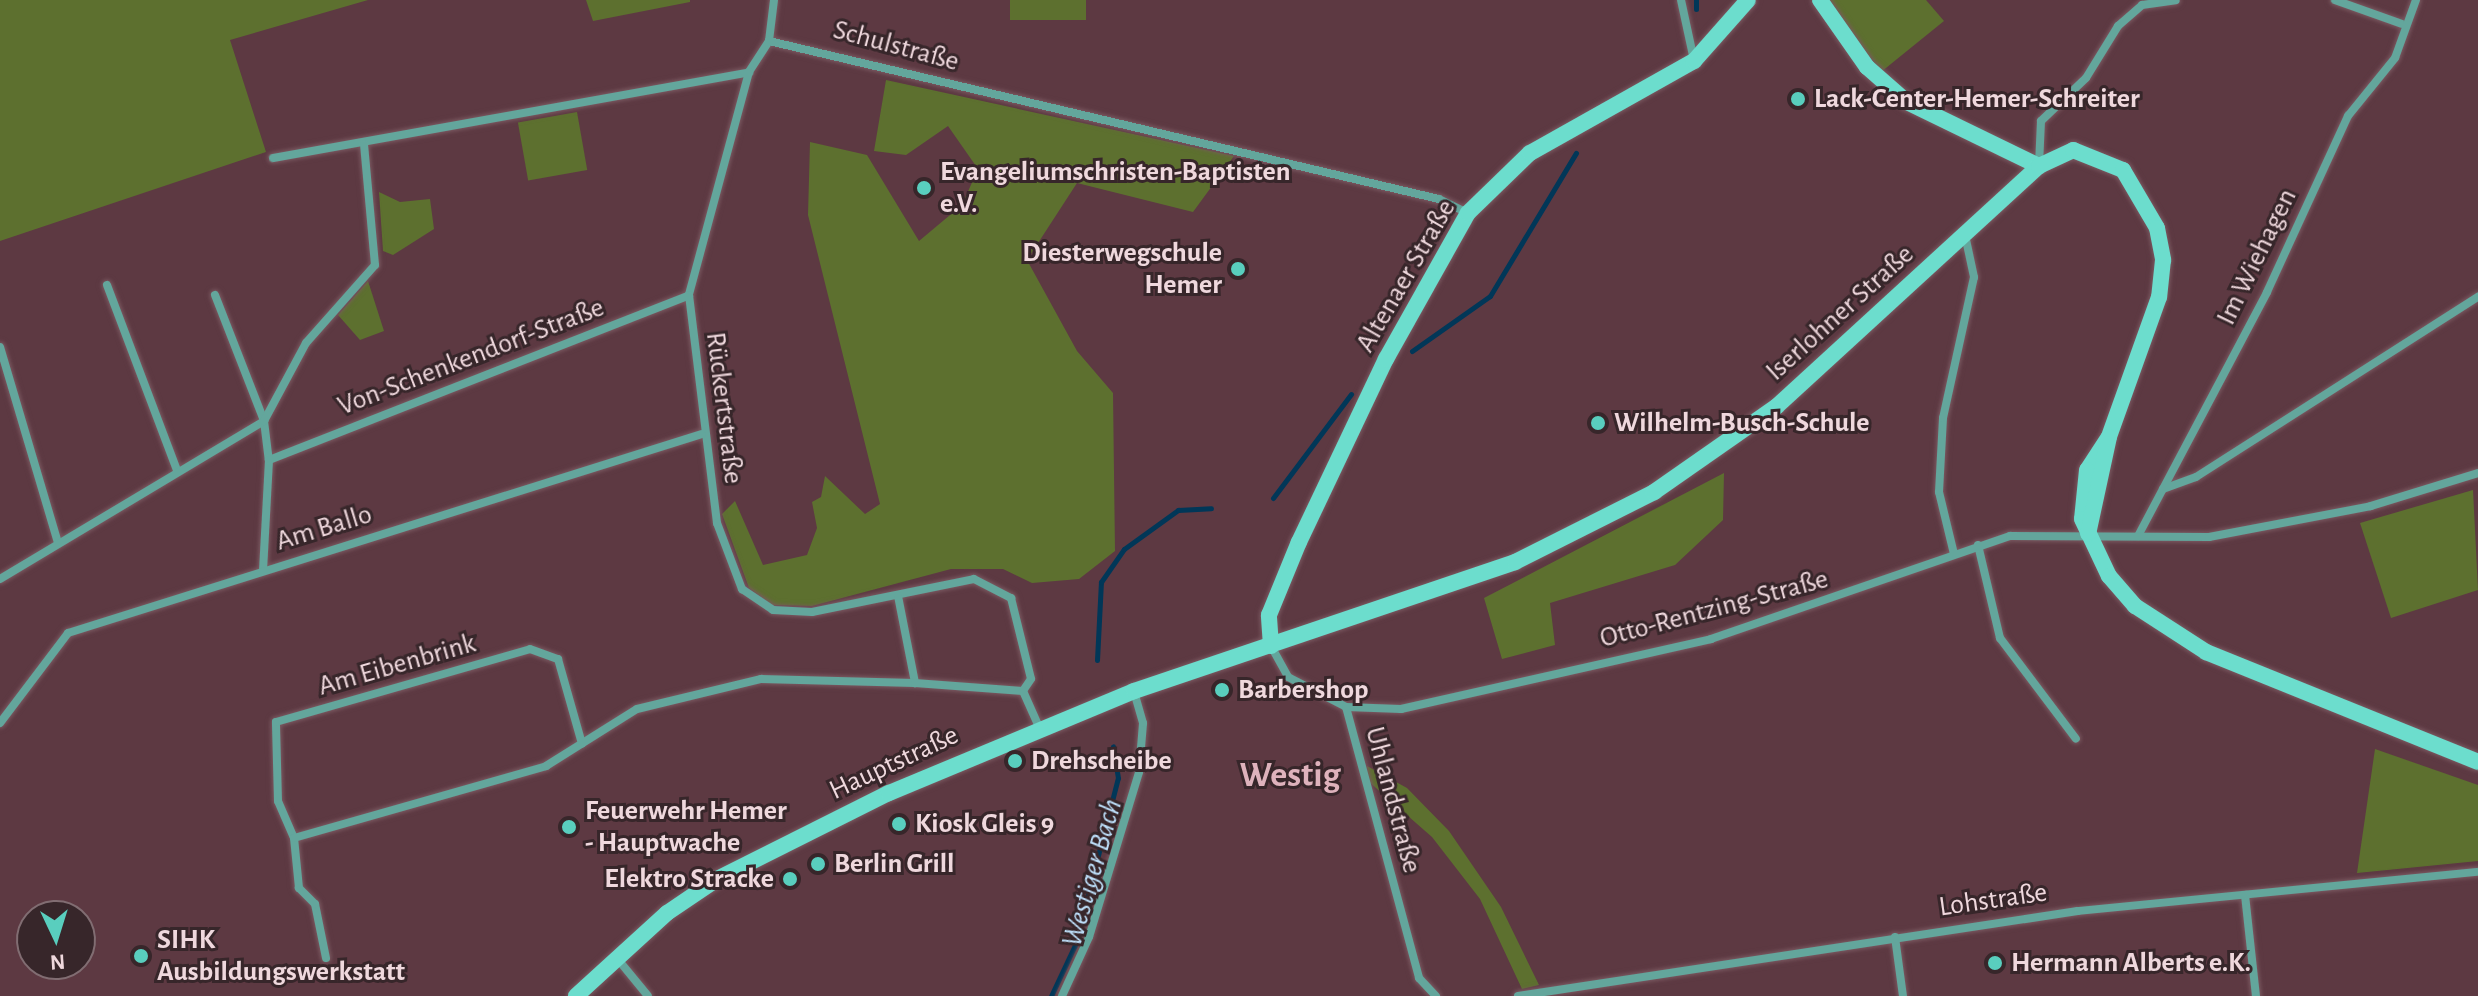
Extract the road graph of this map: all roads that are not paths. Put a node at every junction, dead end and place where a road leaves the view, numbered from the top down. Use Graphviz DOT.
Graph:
graph roads {
  1 [pos="774,0"];
  2 [pos="1681,0"];
  3 [pos="1748,0"];
  4 [pos="1820,0"];
  5 [pos="2176,0"];
  6 [pos="2335,0"];
  7 [pos="2416,0"];
  8 [pos="2402,24"];
  9 [pos="769,41"];
  10 [pos="1694,61"];
  11 [pos="749,72"];
  12 [pos="364,144"];
  13 [pos="273,158"];
  14 [pos="2039,166"];
  15 [pos="1468,213"];
  16 [pos="1965,235"];
  17 [pos="107,285"];
  18 [pos="215,295"];
  19 [pos="689,295"];
  20 [pos="2478,297"];
  21 [pos="0,347"];
  22 [pos="264,421"];
  23 [pos="702,434"];
  24 [pos="269,460"];
  25 [pos="177,470"];
  26 [pos="2478,473"];
  27 [pos="2163,490"];
  28 [pos="2088,534"];
  29 [pos="2138,536"];
  30 [pos="58,543"];
  31 [pos="1978,545"];
  32 [pos="1954,554"];
  33 [pos="263,570"];
  34 [pos="0,579"];
  35 [pos="898,596"];
  36 [pos="1271,646"];
  37 [pos="915,683"];
  38 [pos="1023,691"];
  39 [pos="1134,691"];
  40 [pos="1346,707"];
  41 [pos="0,723"];
  42 [pos="1039,727"];
  43 [pos="2076,739"];
  44 [pos="582,744"];
  45 [pos="2478,762"];
  46 [pos="294,838"];
  47 [pos="2478,872"];
  48 [pos="2245,895"];
  49 [pos="1895,937"];
  50 [pos="616,957"];
  51 [pos="326,958"];
  52 [pos="576,996"];
  53 [pos="648,996"];
  54 [pos="1062,996"];
  55 [pos="1436,996"];
  56 [pos="1518,996"];
  57 [pos="1903,996"];
  58 [pos="2256,996"];
  1 -- 9 [label="street"];
  2 -- 10 [label="street"];
  3 -- 10 [label="main road, Altenaer Straße"];
  4 -- 14 [label="main road"];
  5 -- 14 [label="street"];
  6 -- 8 [label="street"];
  7 -- 8 [label="street, Im Wiehagen"];
  8 -- 27 [label="street, Im Wiehagen"];
  9 -- 11 [label="street"];
  9 -- 15 [label="street, Schulstraße"];
  10 -- 15 [label="main road, Altenaer Straße"];
  11 -- 12 [label="street"];
  11 -- 19 [label="street, Rückertstraße"];
  12 -- 13 [label="street"];
  12 -- 22 [label="street"];
  14 -- 16 [label="main road, Iserlohner Straße"];
  14 -- 28 [label="main road, Iserlohner Straße"];
  15 -- 36 [label="main road, Altenaer Straße"];
  16 -- 32 [label="street"];
  16 -- 36 [label="main road, Iserlohner Straße"];
  17 -- 25 [label="street"];
  18 -- 22 [label="street"];
  19 -- 23 [label="street, Rückertstraße"];
  19 -- 24 [label="street, Von-Schenkendorf-Straße"];
  20 -- 27 [label="street"];
  21 -- 30 [label="street"];
  22 -- 24 [label="street"];
  22 -- 25 [label="street"];
  23 -- 33 [label="street, Am Ballo"];
  23 -- 35 [label="street, Rückertstraße"];
  24 -- 33 [label="street"];
  25 -- 30 [label="street"];
  26 -- 29 [label="street, Otto-Rentzing-Straße"];
  27 -- 29 [label="street, Im Wiehagen"];
  28 -- 29 [label="street, Otto-Rentzing-Straße"];
  28 -- 31 [label="street, Otto-Rentzing-Straße"];
  28 -- 45 [label="main road"];
  30 -- 34 [label="street"];
  31 -- 32 [label="street, Otto-Rentzing-Straße"];
  31 -- 43 [label="street"];
  32 -- 40 [label="street, Otto-Rentzing-Straße"];
  33 -- 41 [label="street, Am Ballo"];
  35 -- 37 [label="street"];
  35 -- 38 [label="street, Rückertstraße"];
  36 -- 39 [label="main road, Hauptstraße"];
  36 -- 40 [label="street, Uhlandstraße"];
  37 -- 38 [label="street"];
  37 -- 44 [label="street"];
  38 -- 42 [label="street"];
  39 -- 42 [label="main road, Hauptstraße"];
  39 -- 54 [label="street"];
  40 -- 55 [label="street, Uhlandstraße"];
  42 -- 50 [label="main road, Hauptstraße"];
  44 -- 46 [label="street"];
  44 -- 46 [label="street, Am Eibenbrink"];
  46 -- 51 [label="street, Am Eibenbrink"];
  47 -- 48 [label="street, Lohstraße"];
  48 -- 49 [label="street, Lohstraße"];
  48 -- 58 [label="street"];
  49 -- 56 [label="street, Lohstraße"];
  49 -- 57 [label="street"];
  50 -- 52 [label="main road, Hauptstraße"];
  50 -- 53 [label="street"];
}
